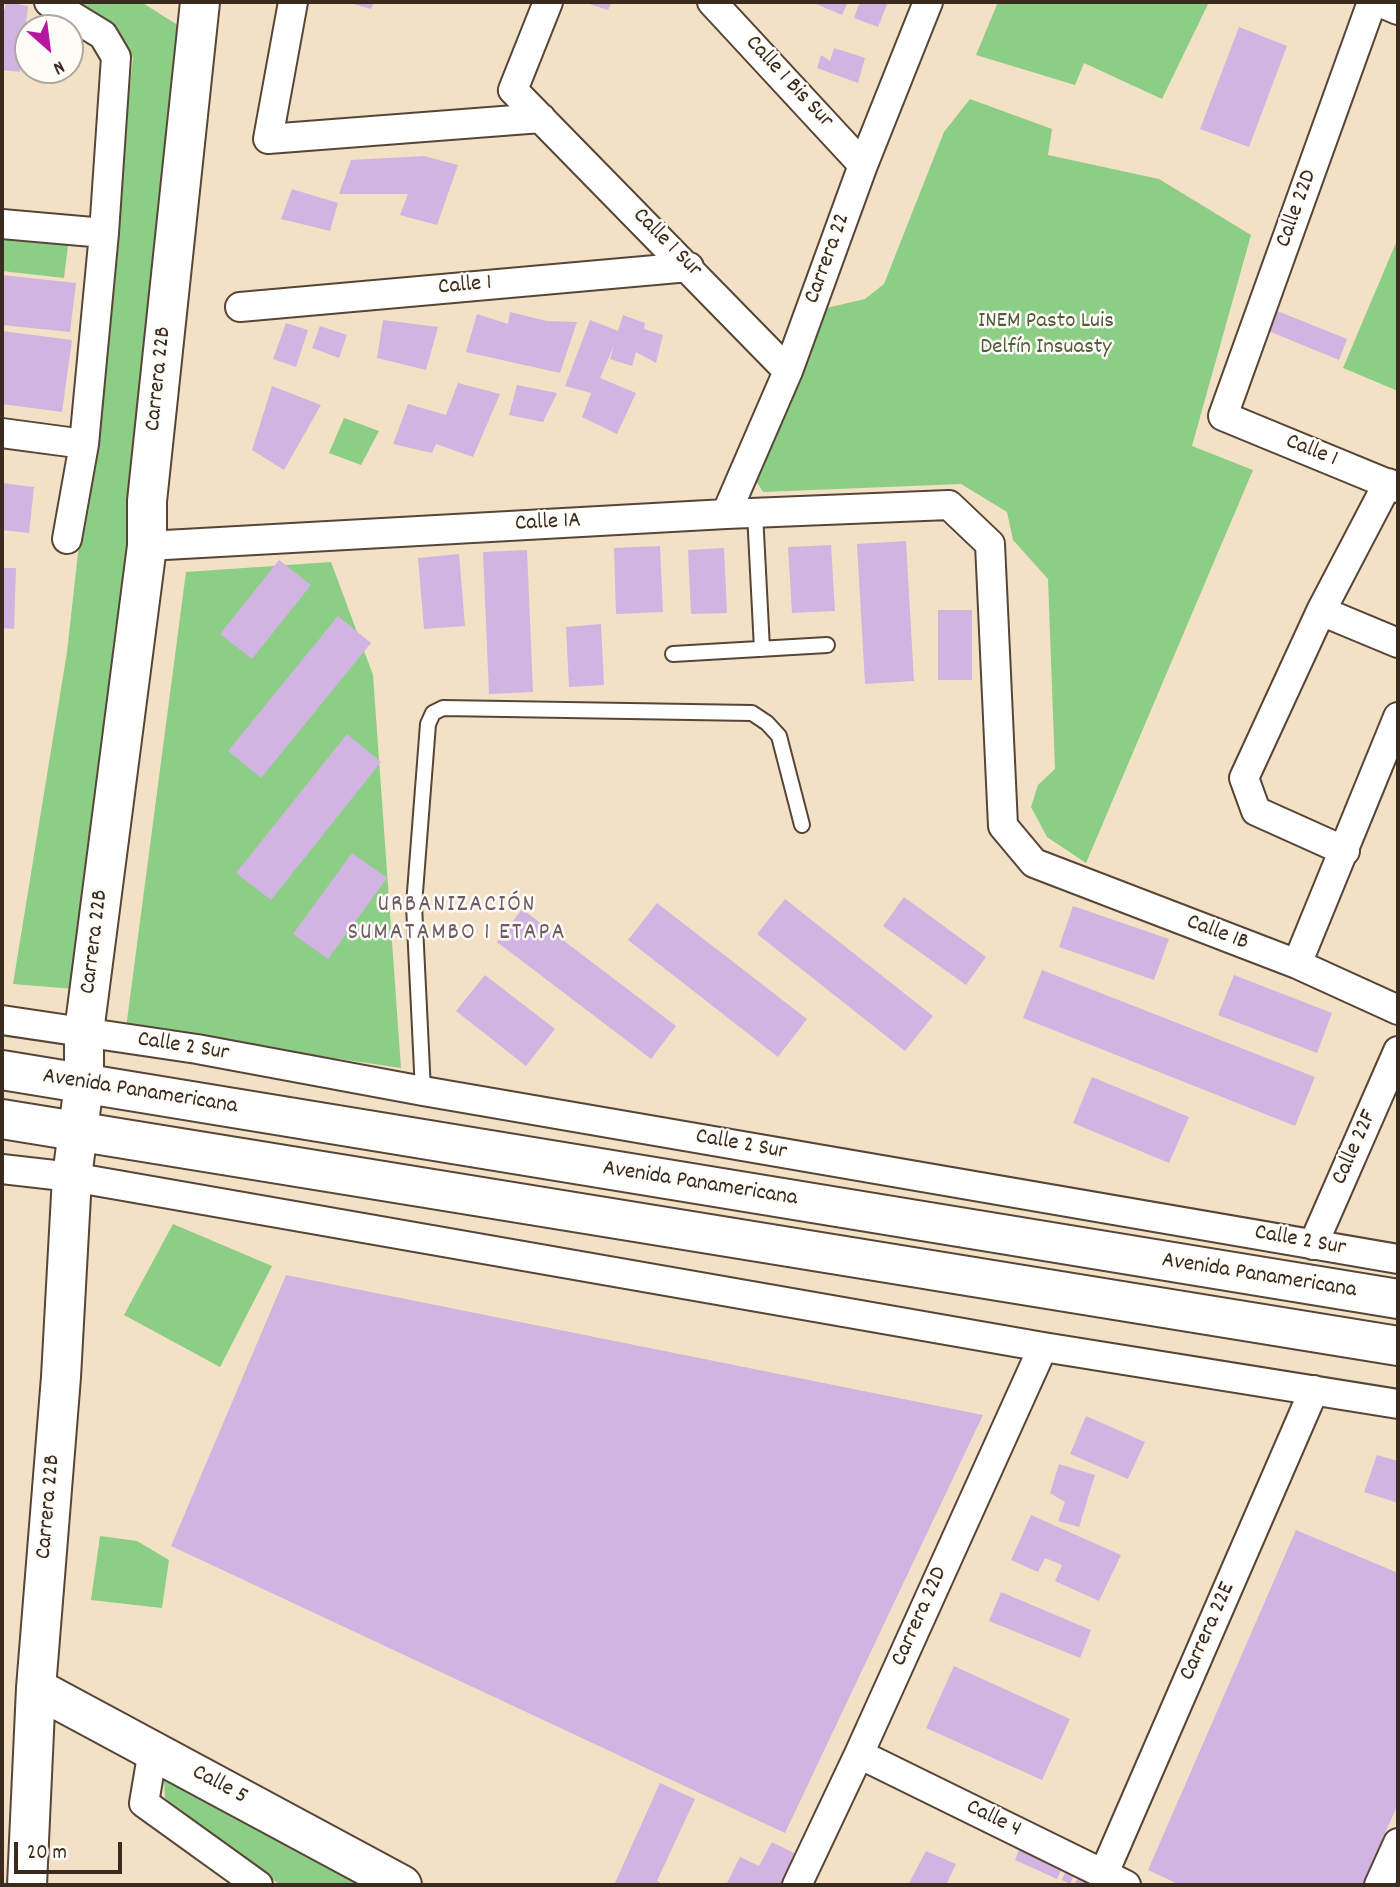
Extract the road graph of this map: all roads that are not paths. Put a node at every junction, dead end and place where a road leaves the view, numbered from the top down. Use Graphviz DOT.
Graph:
graph roads {
  1 [pos="49,2"];
  2 [pos="200,2"];
  3 [pos="293,2"];
  4 [pos="548,2"];
  5 [pos="712,2"];
  6 [pos="928,2"];
  7 [pos="1372,2"];
  8 [pos="1379,2"];
  9 [pos="1398,10"];
  10 [pos="541,118"];
  11 [pos="863,165"];
  12 [pos="2,224"];
  13 [pos="104,233"];
  14 [pos="689,267"];
  15 [pos="240,307"];
  16 [pos="789,371"];
  17 [pos="1223,416"];
  18 [pos="2,433"];
  19 [pos="84,444"];
  20 [pos="1393,486"];
  21 [pos="755,513"];
  22 [pos="726,514"];
  23 [pos="68,539"];
  24 [pos="147,546"];
  25 [pos="1321,611"];
  26 [pos="1398,643"];
  27 [pos="827,645"];
  28 [pos="762,649"];
  29 [pos="673,654"];
  30 [pos="1398,717"];
  31 [pos="802,825"];
  32 [pos="1345,851"];
  33 [pos="1034,863"];
  34 [pos="1297,964"];
  35 [pos="1398,1010"];
  36 [pos="2,1020"];
  37 [pos="85,1032"];
  38 [pos="1398,1051"];
  39 [pos="2,1070"];
  40 [pos="84,1084"];
  41 [pos="423,1091"];
  42 [pos="2,1119"];
  43 [pos="79,1131"];
  44 [pos="2,1169"];
  45 [pos="72,1177"];
  46 [pos="1313,1245"];
  47 [pos="1398,1259"];
  48 [pos="1398,1299"];
  49 [pos="1398,1346"];
  50 [pos="1043,1347"];
  51 [pos="1314,1390"];
  52 [pos="1398,1404"];
  53 [pos="36,1688"];
  54 [pos="153,1750"];
  55 [pos="859,1754"];
  56 [pos="1398,1843"];
  57 [pos="1115,1879"];
  58 [pos="27,1885"];
  59 [pos="258,1885"];
  60 [pos="402,1885"];
  61 [pos="797,1885"];
  62 [pos="1379,1885"];
  1 -- 13 [label="street"];
  2 -- 24 [label="main road, Carrera 22B"];
  3 -- 10 [label="street"];
  4 -- 10 [label="street, Calle 1 Sur"];
  5 -- 11 [label="street, Calle 1 Bis Sur"];
  6 -- 11 [label="street, Carrera 22"];
  7 -- 17 [label="street, Calle 22D"];
  8 -- 9 [label="street"];
  10 -- 14 [label="street, Calle 1 Sur"];
  11 -- 16 [label="street, Carrera 22"];
  12 -- 13 [label="street"];
  13 -- 19 [label="street"];
  14 -- 15 [label="street, Calle 1"];
  14 -- 16 [label="street, Calle 1 Sur"];
  16 -- 22 [label="street, Carrera 22"];
  17 -- 20 [label="street, Calle 1"];
  18 -- 19 [label="street"];
  19 -- 23 [label="street"];
  20 -- 25 [label="street"];
  21 -- 22 [label="street, Calle 1A"];
  21 -- 28 [label="lane"];
  21 -- 33 [label="street, Calle 1A"];
  22 -- 24 [label="street, Calle 1A"];
  24 -- 37 [label="main road, Carrera 22B"];
  25 -- 26 [label="street"];
  25 -- 32 [label="street"];
  27 -- 28 [label="lane"];
  28 -- 29 [label="lane"];
  30 -- 32 [label="street"];
  31 -- 41 [label="lane"];
  32 -- 34 [label="street"];
  33 -- 34 [label="street, Calle 1B"];
  34 -- 35 [label="street, Calle 1B"];
  36 -- 37 [label="street, Calle 2 Sur"];
  37 -- 40 [label="main road, Carrera 22B"];
  37 -- 41 [label="street, Calle 2 Sur"];
  38 -- 46 [label="street, Calle 22F"];
  39 -- 40 [label="main road, Avenida Panamericana"];
  40 -- 43 [label="main road, Carrera 22B"];
  40 -- 48 [label="main road, Avenida Panamericana"];
  41 -- 46 [label="street, Calle 2 Sur"];
  42 -- 43 [label="main road, Avenida Panamericana"];
  43 -- 45 [label="main road, Carrera 22B"];
  43 -- 49 [label="main road, Avenida Panamericana"];
  44 -- 45 [label="street"];
  45 -- 50 [label="street"];
  45 -- 53 [label="main road, Carrera 22B"];
  46 -- 47 [label="street, Calle 2 Sur"];
  50 -- 51 [label="street"];
  50 -- 55 [label="street, Carrera 22D"];
  51 -- 52 [label="street"];
  51 -- 57 [label="street, Carrera 22E"];
  53 -- 54 [label="main road, Calle 5"];
  53 -- 58 [label="main road, Carrera 22B"];
  54 -- 59 [label="street"];
  54 -- 60 [label="main road, Calle 5"];
  55 -- 57 [label="street, Calle 4"];
  55 -- 61 [label="street, Carrera 22D"];
  56 -- 62 [label="street"];
}
